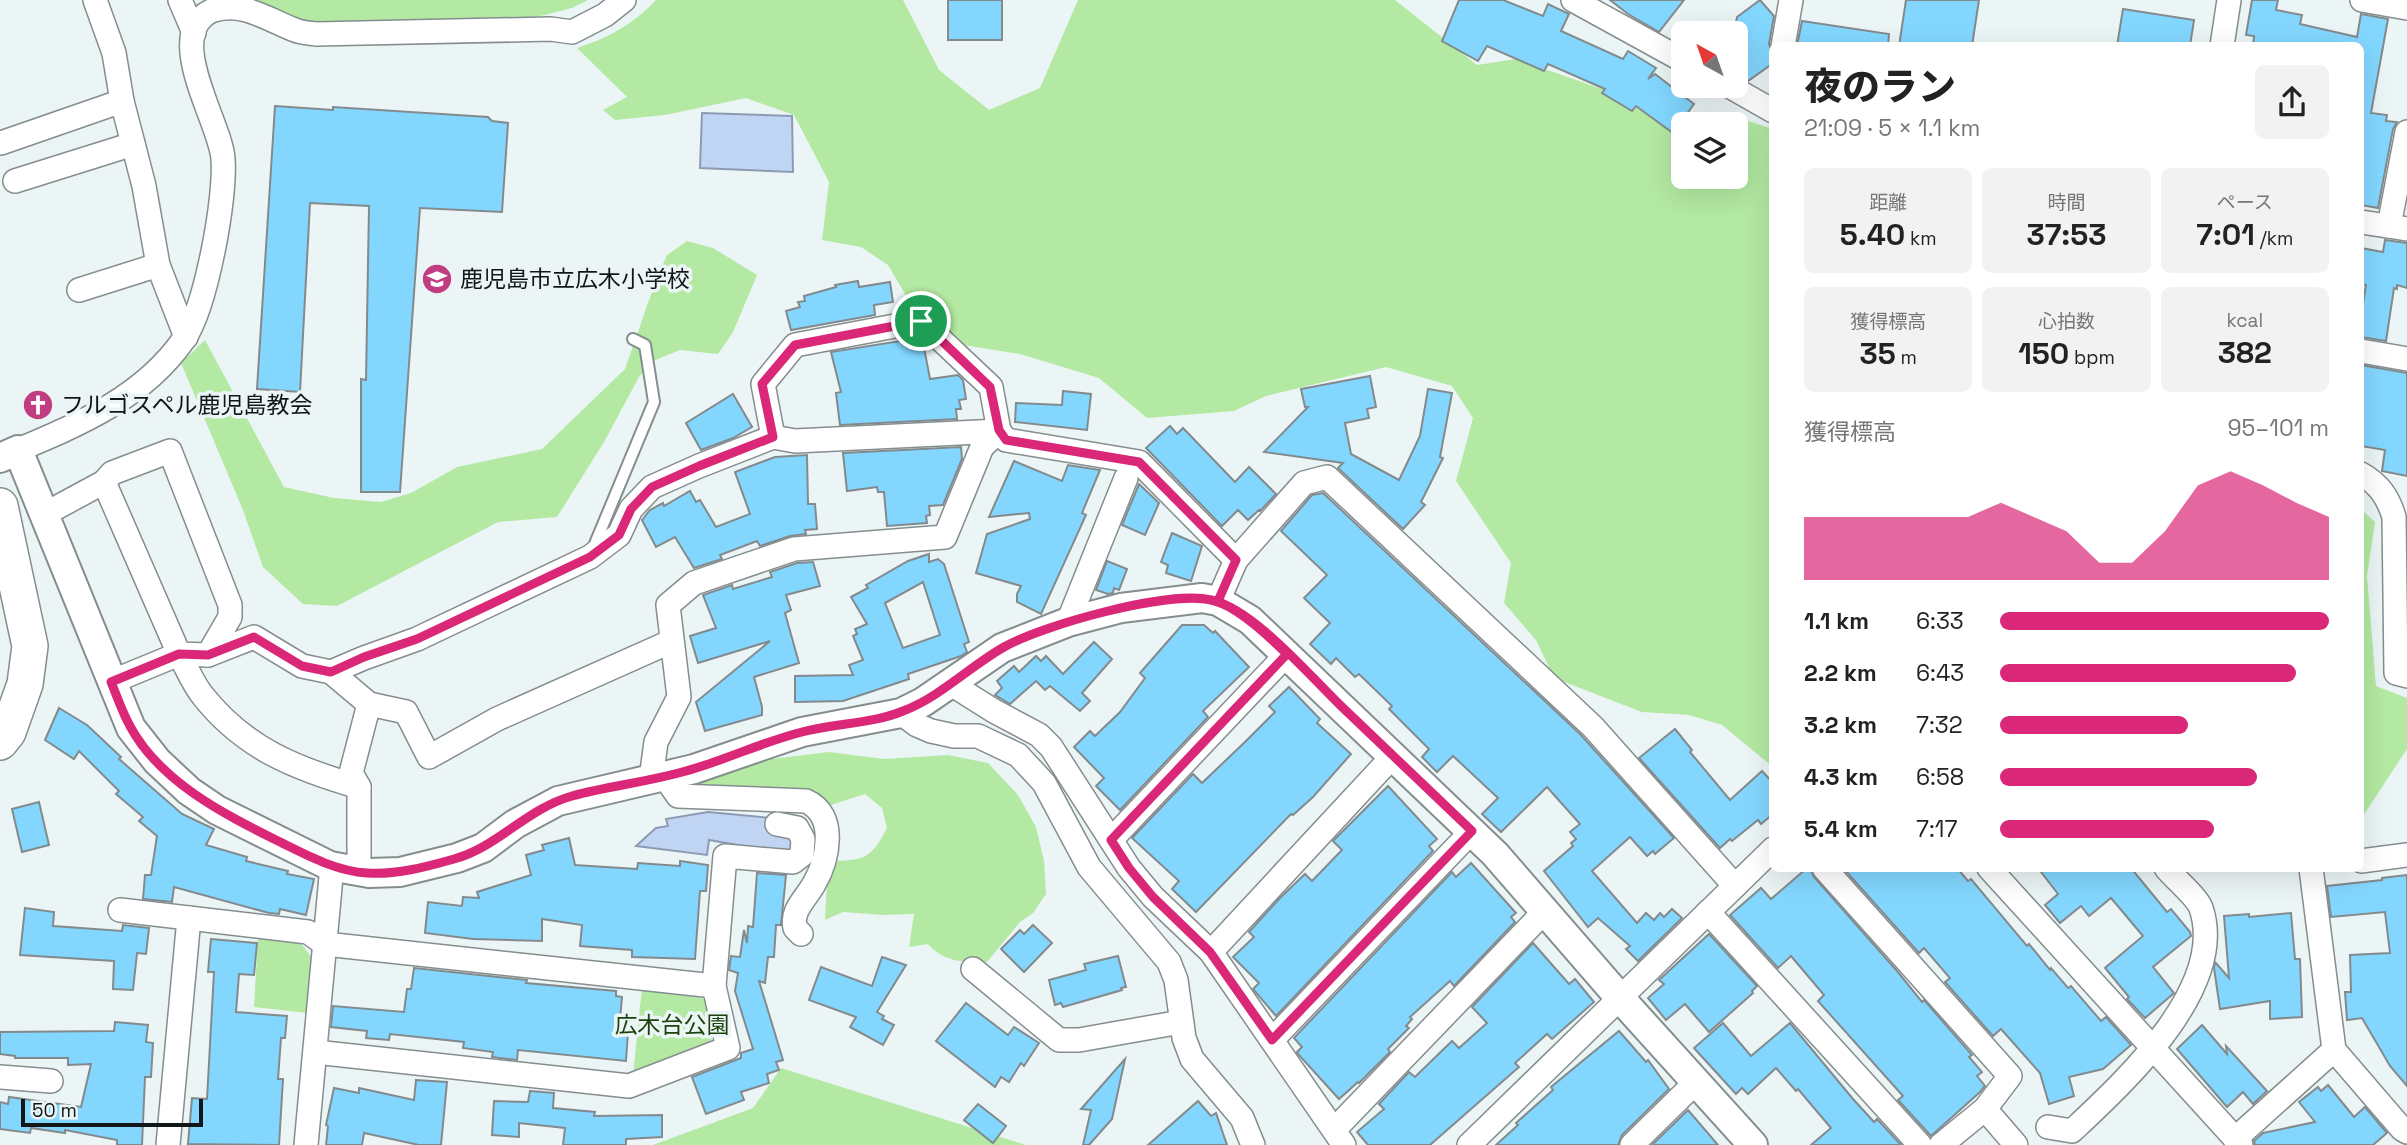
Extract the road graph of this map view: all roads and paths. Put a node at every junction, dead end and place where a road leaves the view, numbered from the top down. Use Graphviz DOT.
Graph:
graph roads {
  1 [pos="95,0"];
  2 [pos="180,0"];
  3 [pos="624,0"];
  4 [pos="1573,0"];
  5 [pos="1791,0"];
  6 [pos="2229,0"];
  7 [pos="2362,0"];
  8 [pos="2407,8"];
  9 [pos="194,33"];
  10 [pos="1784,42"];
  11 [pos="2223,42"];
  12 [pos="1671,54"];
  13 [pos="1748,96"];
  14 [pos="122,101"];
  15 [pos="1769,106"];
  16 [pos="2407,132"];
  17 [pos="1,143"];
  18 [pos="133,144"];
  19 [pos="15,181"];
  20 [pos="2364,222"];
  21 [pos="2398,228"];
  22 [pos="158,265"];
  23 [pos="79,290"];
  24 [pos="186,337"];
  25 [pos="633,339"];
  26 [pos="2364,352"];
  27 [pos="2407,359"];
  28 [pos="999,430"];
  29 [pos="773,437"];
  30 [pos="9,454"];
  31 [pos="2364,476"];
  32 [pos="1126,478"];
  33 [pos="104,482"];
  34 [pos="0,506"];
  35 [pos="2403,507"];
  36 [pos="43,515"];
  37 [pos="590,557"];
  38 [pos="1236,560"];
  39 [pos="1218,601"];
  40 [pos="1068,622"];
  41 [pos="671,641"];
  42 [pos="179,654"];
  43 [pos="1287,654"];
  44 [pos="208,655"];
  45 [pos="331,672"];
  46 [pos="2407,676"];
  47 [pos="111,682"];
  48 [pos="951,684"];
  49 [pos="369,704"];
  50 [pos="901,712"];
  51 [pos="0,742"];
  52 [pos="1394,757"];
  53 [pos="658,777"];
  54 [pos="359,787"];
  55 [pos="776,824"];
  56 [pos="1472,831"];
  57 [pos="1111,840"];
  58 [pos="1769,853"];
  59 [pos="2407,855"];
  60 [pos="2364,861"];
  61 [pos="332,866"];
  62 [pos="359,872"];
  63 [pos="1828,872"];
  64 [pos="1993,872"];
  65 [pos="2170,872"];
  66 [pos="2312,872"];
  67 [pos="1735,886"];
  68 [pos="120,910"];
  69 [pos="1545,911"];
  70 [pos="1708,912"];
  71 [pos="190,918"];
  72 [pos="801,934"];
  73 [pos="325,944"];
  74 [pos="1210,952"];
  75 [pos="973,969"];
  76 [pos="714,986"];
  77 [pos="1620,998"];
  78 [pos="1181,1022"];
  79 [pos="1272,1040"];
  80 [pos="2154,1048"];
  81 [pos="2334,1050"];
  82 [pos="315,1052"];
  83 [pos="0,1077"];
  84 [pos="51,1081"];
  85 [pos="1696,1082"];
  86 [pos="1985,1109"];
  87 [pos="2048,1127"];
  88 [pos="2407,1132"];
  89 [pos="1339,1138"];
  90 [pos="2238,1142"];
  91 [pos="167,1145"];
  92 [pos="306,1145"];
  93 [pos="1253,1145"];
  94 [pos="1469,1145"];
  95 [pos="1632,1145"];
  96 [pos="1753,1145"];
  97 [pos="1920,1145"];
  98 [pos="1941,1145"];
  99 [pos="2016,1145"];
  1 -- 14 [label="street"];
  2 -- 9 [label="street"];
  3 -- 9 [label="street"];
  4 -- 12 [label="street"];
  5 -- 10 [label="street"];
  6 -- 11 [label="street"];
  7 -- 8 [label="street"];
  9 -- 24 [label="street"];
  13 -- 15 [label="street"];
  14 -- 17 [label="street"];
  14 -- 18 [label="street"];
  16 -- 21 [label="street"];
  18 -- 19 [label="street"];
  18 -- 22 [label="street"];
  20 -- 21 [label="street"];
  22 -- 23 [label="street"];
  22 -- 24 [label="street"];
  24 -- 30 [label="street"];
  25 -- 37 [label="lane"];
  26 -- 27 [label="street"];
  28 -- 29 [label="street"];
  28 -- 29 [label="street"];
  28 -- 38 [label="street"];
  28 -- 41 [label="street"];
  29 -- 37 [label="street"];
  30 -- 36 [label="street"];
  31 -- 35 [label="street"];
  32 -- 40 [label="street"];
  33 -- 36 [label="street"];
  33 -- 42 [label="street"];
  33 -- 44 [label="street"];
  34 -- 51 [label="main road"];
  35 -- 46 [label="street"];
  36 -- 47 [label="street"];
  37 -- 45 [label="street"];
  38 -- 39 [label="street"];
  38 -- 67 [label="street"];
  39 -- 40 [label="street"];
  39 -- 43 [label="street"];
  40 -- 48 [label="street"];
  41 -- 49 [label="street"];
  41 -- 53 [label="street"];
  42 -- 44 [label="street"];
  42 -- 47 [label="street"];
  42 -- 54 [label="street"];
  43 -- 52 [label="street"];
  43 -- 57 [label="street"];
  44 -- 45 [label="street"];
  45 -- 49 [label="street"];
  47 -- 61 [label="street"];
  48 -- 50 [label="street"];
  48 -- 57 [label="street"];
  49 -- 54 [label="street"];
  50 -- 53 [label="street"];
  50 -- 78 [label="street"];
  52 -- 56 [label="street"];
  52 -- 74 [label="street"];
  53 -- 62 [label="street"];
  53 -- 72 [label="street"];
  54 -- 62 [label="street"];
  55 -- 76 [label="street"];
  56 -- 69 [label="street"];
  56 -- 79 [label="street"];
  57 -- 74 [label="street"];
  58 -- 67 [label="street"];
  59 -- 60 [label="street"];
  61 -- 62 [label="street"];
  61 -- 73 [label="street"];
  63 -- 86 [label="street"];
  64 -- 80 [label="street"];
  65 -- 80 [label="street"];
  66 -- 81 [label="street"];
  67 -- 70 [label="street"];
  68 -- 71 [label="street"];
  69 -- 77 [label="street"];
  69 -- 89 [label="street"];
  70 -- 77 [label="street"];
  70 -- 97 [label="street"];
  71 -- 73 [label="street"];
  71 -- 91 [label="street"];
  73 -- 76 [label="street"];
  73 -- 82 [label="street"];
  74 -- 79 [label="street"];
  75 -- 78 [label="street"];
  76 -- 82 [label="street"];
  77 -- 85 [label="street"];
  77 -- 94 [label="street"];
  78 -- 93 [label="street"];
  79 -- 89 [label="street"];
  80 -- 87 [label="street"];
  80 -- 90 [label="street"];
  81 -- 88 [label="street"];
  81 -- 90 [label="street"];
  82 -- 92 [label="street"];
  83 -- 84 [label="street"];
  85 -- 95 [label="street"];
  85 -- 96 [label="street"];
  86 -- 98 [label="street"];
  86 -- 99 [label="street"];
}
